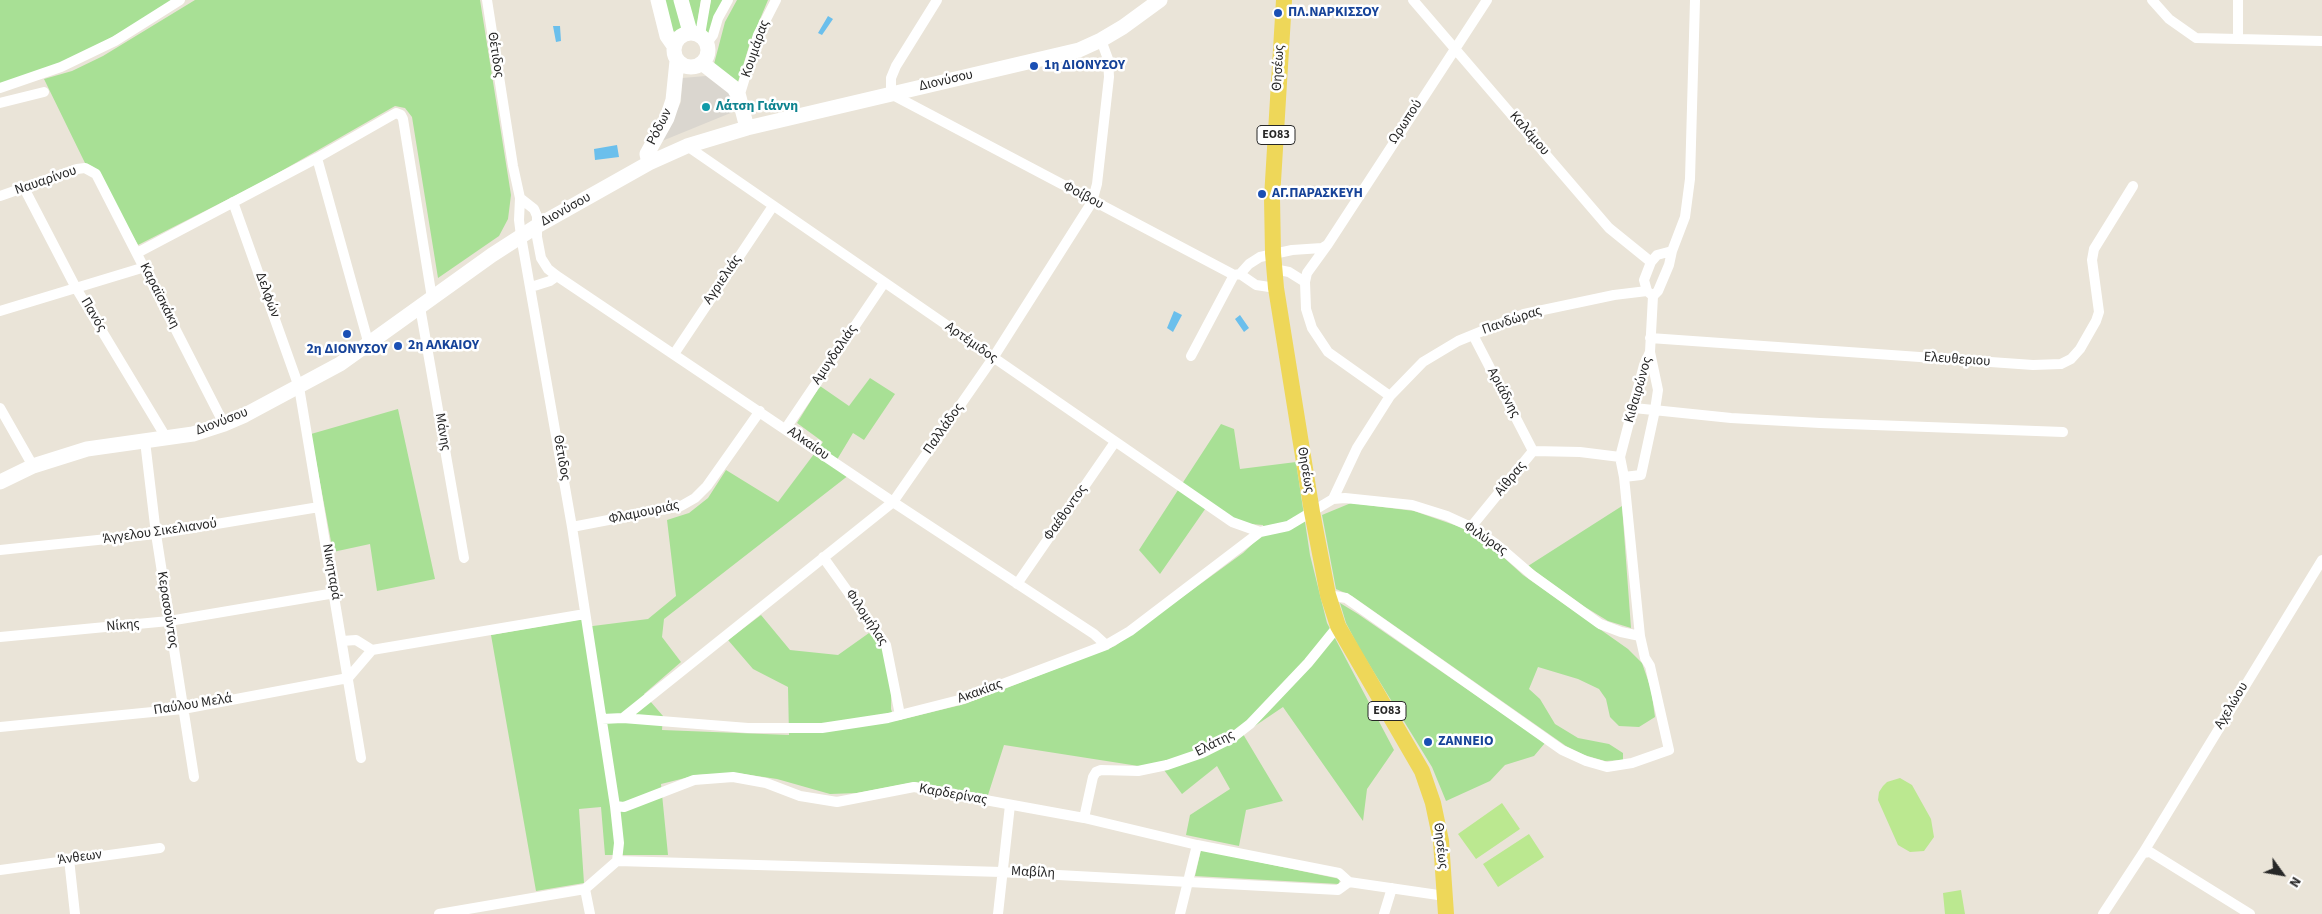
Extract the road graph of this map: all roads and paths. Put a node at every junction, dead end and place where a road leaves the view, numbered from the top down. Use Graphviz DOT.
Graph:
graph roads {
  1 [pos="180,0"];
  2 [pos="487,0"];
  3 [pos="658,0"];
  4 [pos="681,0"];
  5 [pos="706,0"];
  6 [pos="728,0"];
  7 [pos="776,0"];
  8 [pos="937,0"];
  9 [pos="1160,0"];
  10 [pos="1284,0"];
  11 [pos="1413,0"];
  12 [pos="1487,0"];
  13 [pos="1695,0"];
  14 [pos="2152,0"];
  15 [pos="2238,0"];
  16 [pos="699,37"];
  17 [pos="2238,39"];
  18 [pos="1101,40"];
  19 [pos="2322,41"];
  20 [pos="674,46"];
  21 [pos="1455,48"];
  22 [pos="677,61"];
  23 [pos="702,63"];
  24 [pos="0,88"];
  25 [pos="44,92"];
  26 [pos="892,94"];
  27 [pos="739,97"];
  28 [pos="0,103"];
  29 [pos="747,128"];
  30 [pos="687,146"];
  31 [pos="317,158"];
  32 [pos="649,163"];
  33 [pos="92,170"];
  34 [pos="2133,186"];
  35 [pos="24,188"];
  36 [pos="0,196"];
  37 [pos="520,198"];
  38 [pos="233,202"];
  39 [pos="1092,202"];
  40 [pos="773,206"];
  41 [pos="537,226"];
  42 [pos="521,236"];
  43 [pos="1328,244"];
  44 [pos="1672,251"];
  45 [pos="137,253"];
  46 [pos="1273,253"];
  47 [pos="1651,262"];
  48 [pos="144,268"];
  49 [pos="1274,269"];
  50 [pos="1237,275"];
  51 [pos="556,276"];
  52 [pos="1305,282"];
  53 [pos="884,283"];
  54 [pos="532,287"];
  55 [pos="76,288"];
  56 [pos="1276,288"];
  57 [pos="1650,294"];
  58 [pos="432,298"];
  59 [pos="420,307"];
  60 [pos="0,311"];
  61 [pos="1473,335"];
  62 [pos="1650,338"];
  63 [pos="369,345"];
  64 [pos="1650,352"];
  65 [pos="674,354"];
  66 [pos="1191,356"];
  67 [pos="993,358"];
  68 [pos="299,387"];
  69 [pos="1390,396"];
  70 [pos="0,408"];
  71 [pos="1634,408"];
  72 [pos="1655,410"];
  73 [pos="760,411"];
  74 [pos="224,424"];
  75 [pos="786,428"];
  76 [pos="2063,432"];
  77 [pos="167,439"];
  78 [pos="145,441"];
  79 [pos="1116,442"];
  80 [pos="1533,451"];
  81 [pos="1620,457"];
  82 [pos="33,466"];
  83 [pos="1624,477"];
  84 [pos="0,482"];
  85 [pos="1333,499"];
  86 [pos="893,502"];
  87 [pos="319,507"];
  88 [pos="1312,512"];
  89 [pos="572,526"];
  90 [pos="1471,527"];
  91 [pos="1260,532"];
  92 [pos="156,534"];
  93 [pos="0,550"];
  94 [pos="823,557"];
  95 [pos="464,558"];
  96 [pos="2322,560"];
  97 [pos="1017,584"];
  98 [pos="335,593"];
  99 [pos="1328,595"];
  100 [pos="585,614"];
  101 [pos="169,621"];
  102 [pos="1338,626"];
  103 [pos="1640,636"];
  104 [pos="0,637"];
  105 [pos="342,641"];
  106 [pos="1106,645"];
  107 [pos="372,650"];
  108 [pos="348,678"];
  109 [pos="183,709"];
  110 [pos="900,715"];
  111 [pos="623,718"];
  112 [pos="602,719"];
  113 [pos="0,727"];
  114 [pos="361,758"];
  115 [pos="194,778"];
  116 [pos="1010,805"];
  117 [pos="615,806"];
  118 [pos="1084,818"];
  119 [pos="1198,845"];
  120 [pos="160,848"];
  121 [pos="2143,853"];
  122 [pos="69,859"];
  123 [pos="617,861"];
  124 [pos="0,870"];
  125 [pos="1002,872"];
  126 [pos="1189,882"];
  127 [pos="1349,882"];
  128 [pos="1392,888"];
  129 [pos="585,889"];
  130 [pos="1445,896"];
  131 [pos="75,914"];
  132 [pos="439,914"];
  133 [pos="590,914"];
  134 [pos="998,914"];
  135 [pos="1180,914"];
  136 [pos="1384,914"];
  137 [pos="1446,914"];
  138 [pos="2103,914"];
  139 [pos="2250,914"];
  1 -- 24 [label="street"];
  2 -- 37 [label="street, Θέτιδος"];
  3 -- 20 [label="main road"];
  4 -- 16 [label="main road"];
  5 -- 16 [label="street"];
  6 -- 16 [label="street"];
  7 -- 27 [label="street, Κουμάρας"];
  8 -- 26 [label="street"];
  9 -- 18 [label="main road, Διονύσου"];
  10 -- 46 [label="main road, Θησέως / ΕΟ83"];
  11 -- 21 [label="street, Καλάμου"];
  12 -- 21 [label="street, Ωρωπού"];
  13 -- 44 [label="street, Κιθαιρώνος"];
  14 -- 17 [label="street"];
  15 -- 17 [label="street"];
  16 -- 20 [label="main road"];
  16 -- 23 [label="main road"];
  17 -- 19 [label="street"];
  18 -- 26 [label="main road, Διονύσου"];
  18 -- 39 [label="street, Παλλάδος"];
  20 -- 22 [label="main road"];
  21 -- 43 [label="street, Ωρωπού"];
  21 -- 47 [label="street, Καλάμου"];
  22 -- 23 [label="main road"];
  22 -- 32 [label="main road, Ρόδων"];
  23 -- 27 [label="main road"];
  25 -- 28 [label="street"];
  26 -- 29 [label="main road, Διονύσου"];
  26 -- 39 [label="street, Φοίβου"];
  27 -- 29 [label="main road"];
  29 -- 30 [label="main road, Διονύσου"];
  30 -- 32 [label="main road, Διονύσου"];
  30 -- 40 [label="street, Αρτέμιδος"];
  31 -- 38 [label="street"];
  31 -- 58 [label="street"];
  31 -- 63 [label="street"];
  32 -- 41 [label="main road, Διονύσου"];
  33 -- 35 [label="street, Ναυαρίνου"];
  33 -- 45 [label="street, Καραϊσκάκη"];
  34 -- 62 [label="street, Ελευθεριου"];
  35 -- 36 [label="street, Ναυαρίνου"];
  35 -- 55 [label="street, Πανός"];
  37 -- 41 [label="street, Θέτιδος"];
  37 -- 42 [label="street, Θέτιδος"];
  38 -- 45 [label="street"];
  38 -- 68 [label="street, Δελφών"];
  39 -- 50 [label="street, Φοίβου"];
  39 -- 67 [label="street, Παλλάδος"];
  40 -- 53 [label="street, Αρτέμιδος"];
  40 -- 65 [label="street, Αγριελιάς"];
  41 -- 42 [label="main road, Διονύσου"];
  41 -- 51 [label="street, Αλκαίου"];
  42 -- 54 [label="street, Θέτιδος"];
  42 -- 58 [label="main road, Διονύσου"];
  43 -- 46 [label="street"];
  43 -- 52 [label="street, Ωρωπού"];
  44 -- 47 [label="street"];
  44 -- 57 [label="street, Κιθαιρώνος"];
  45 -- 48 [label="street, Καραϊσκάκη"];
  46 -- 49 [label="main road, Θησέως / ΕΟ83"];
  46 -- 50 [label="street"];
  47 -- 57 [label="street"];
  48 -- 55 [label="street"];
  48 -- 74 [label="street, Καραϊσκάκη"];
  49 -- 52 [label="street"];
  49 -- 56 [label="main road, Θησέως / ΕΟ83"];
  50 -- 56 [label="street, Φοίβου"];
  50 -- 66 [label="street"];
  51 -- 54 [label="street"];
  51 -- 65 [label="street, Αλκαίου"];
  52 -- 69 [label="street"];
  53 -- 67 [label="street, Αρτέμιδος"];
  53 -- 75 [label="street, Αμυγδαλιάς"];
  54 -- 89 [label="street, Θέτιδος"];
  55 -- 60 [label="street"];
  55 -- 77 [label="street, Πανός"];
  56 -- 88 [label="main road, Θησέως / ΕΟ83"];
  57 -- 61 [label="street, Πανδώρας"];
  57 -- 62 [label="street, Κιθαιρώνος"];
  58 -- 59 [label="main road, Διονύσου"];
  59 -- 63 [label="main road, Διονύσου"];
  59 -- 95 [label="street, Μάνης"];
  61 -- 69 [label="street, Πανδώρας"];
  61 -- 80 [label="street, Αριάδνης"];
  62 -- 64 [label="street, Κιθαιρώνος"];
  63 -- 68 [label="main road, Διονύσου"];
  64 -- 71 [label="street, Κιθαιρώνος"];
  64 -- 72 [label="street"];
  65 -- 73 [label="street, Αλκαίου"];
  67 -- 79 [label="street, Αρτέμιδος"];
  67 -- 86 [label="street, Παλλάδος"];
  68 -- 74 [label="main road, Διονύσου"];
  68 -- 87 [label="street, Νικηταρά"];
  69 -- 85 [label="street, Πανδώρας"];
  70 -- 82 [label="street"];
  71 -- 72 [label="street"];
  71 -- 81 [label="street, Κιθαιρώνος"];
  72 -- 76 [label="street"];
  72 -- 83 [label="street"];
  73 -- 75 [label="street, Αλκαίου"];
  73 -- 89 [label="street, Φλαμουριάς"];
  74 -- 77 [label="main road, Διονύσου"];
  75 -- 86 [label="street, Αλκαίου"];
  77 -- 78 [label="main road, Διονύσου"];
  78 -- 82 [label="main road, Διονύσου"];
  78 -- 92 [label="street, Κερασούντος"];
  79 -- 91 [label="street, Αρτέμιδος"];
  79 -- 97 [label="street, Φαέθοντος"];
  80 -- 81 [label="street, Αίθρας"];
  80 -- 90 [label="street, Αίθρας"];
  81 -- 83 [label="street, Κιθαιρώνος"];
  82 -- 84 [label="main road, Διονύσου"];
  83 -- 103 [label="street, Κιθαιρώνος"];
  85 -- 88 [label="street"];
  85 -- 90 [label="street, Φιλύρας"];
  86 -- 94 [label="street, Παλλάδος"];
  86 -- 97 [label="street, Αλκαίου"];
  87 -- 92 [label="street, Άγγελου Σικελιανού"];
  87 -- 98 [label="street, Νικηταρά"];
  88 -- 91 [label="street, Ακακίας"];
  88 -- 99 [label="main road, Θησέως / ΕΟ83"];
  89 -- 100 [label="street, Θέτιδος"];
  90 -- 103 [label="street, Φιλύρας"];
  91 -- 106 [label="street, Ακακίας"];
  92 -- 93 [label="street, Άγγελου Σικελιανού"];
  92 -- 101 [label="street, Κερασούντος"];
  94 -- 110 [label="street, Φιλομήλας"];
  94 -- 111 [label="street, Παλλάδος"];
  96 -- 121 [label="street, Αχελώου"];
  97 -- 106 [label="street, Αλκαίου"];
  98 -- 101 [label="street, Νίκης"];
  98 -- 105 [label="street, Νικηταρά"];
  99 -- 102 [label="main road, Θησέως / ΕΟ83"];
  99 -- 103 [label="street, Κιθαιρώνος"];
  100 -- 107 [label="street"];
  100 -- 112 [label="street, Θέτιδος"];
  101 -- 104 [label="street, Νίκης"];
  101 -- 109 [label="street, Κερασούντος"];
  102 -- 118 [label="street, Ελάτης"];
  102 -- 130 [label="main road, Θησέως / ΕΟ83"];
  105 -- 107 [label="street"];
  105 -- 108 [label="street, Νικηταρά"];
  106 -- 110 [label="street, Ακακίας"];
  107 -- 108 [label="street"];
  108 -- 109 [label="street, Παύλου Μελά"];
  108 -- 114 [label="street, Νικηταρά"];
  109 -- 113 [label="street, Παύλου Μελά"];
  109 -- 115 [label="street, Κερασούντος"];
  110 -- 111 [label="street, Ακακίας"];
  111 -- 112 [label="street, Ακακίας"];
  112 -- 117 [label="street"];
  116 -- 117 [label="street, Καρδερίνας"];
  116 -- 118 [label="street, Καρδερίνας"];
  116 -- 125 [label="street"];
  117 -- 123 [label="street"];
  118 -- 119 [label="street, Καρδερίνας"];
  119 -- 126 [label="street"];
  119 -- 127 [label="street, Καρδερίνας"];
  120 -- 122 [label="street, Άνθεων"];
  121 -- 138 [label="street, Αχελώου"];
  121 -- 139 [label="street"];
  122 -- 124 [label="street, Άνθεων"];
  122 -- 131 [label="street"];
  123 -- 125 [label="street, Μαβίλη"];
  123 -- 129 [label="street"];
  125 -- 126 [label="street, Μαβίλη"];
  125 -- 134 [label="street"];
  126 -- 127 [label="street, Μαβίλη"];
  126 -- 135 [label="street"];
  127 -- 128 [label="street, Μαβίλη"];
  128 -- 130 [label="street, Μαβίλη"];
  128 -- 136 [label="street"];
  129 -- 132 [label="street"];
  129 -- 133 [label="street"];
  130 -- 137 [label="main road, Θησέως / ΕΟ83"];
}
